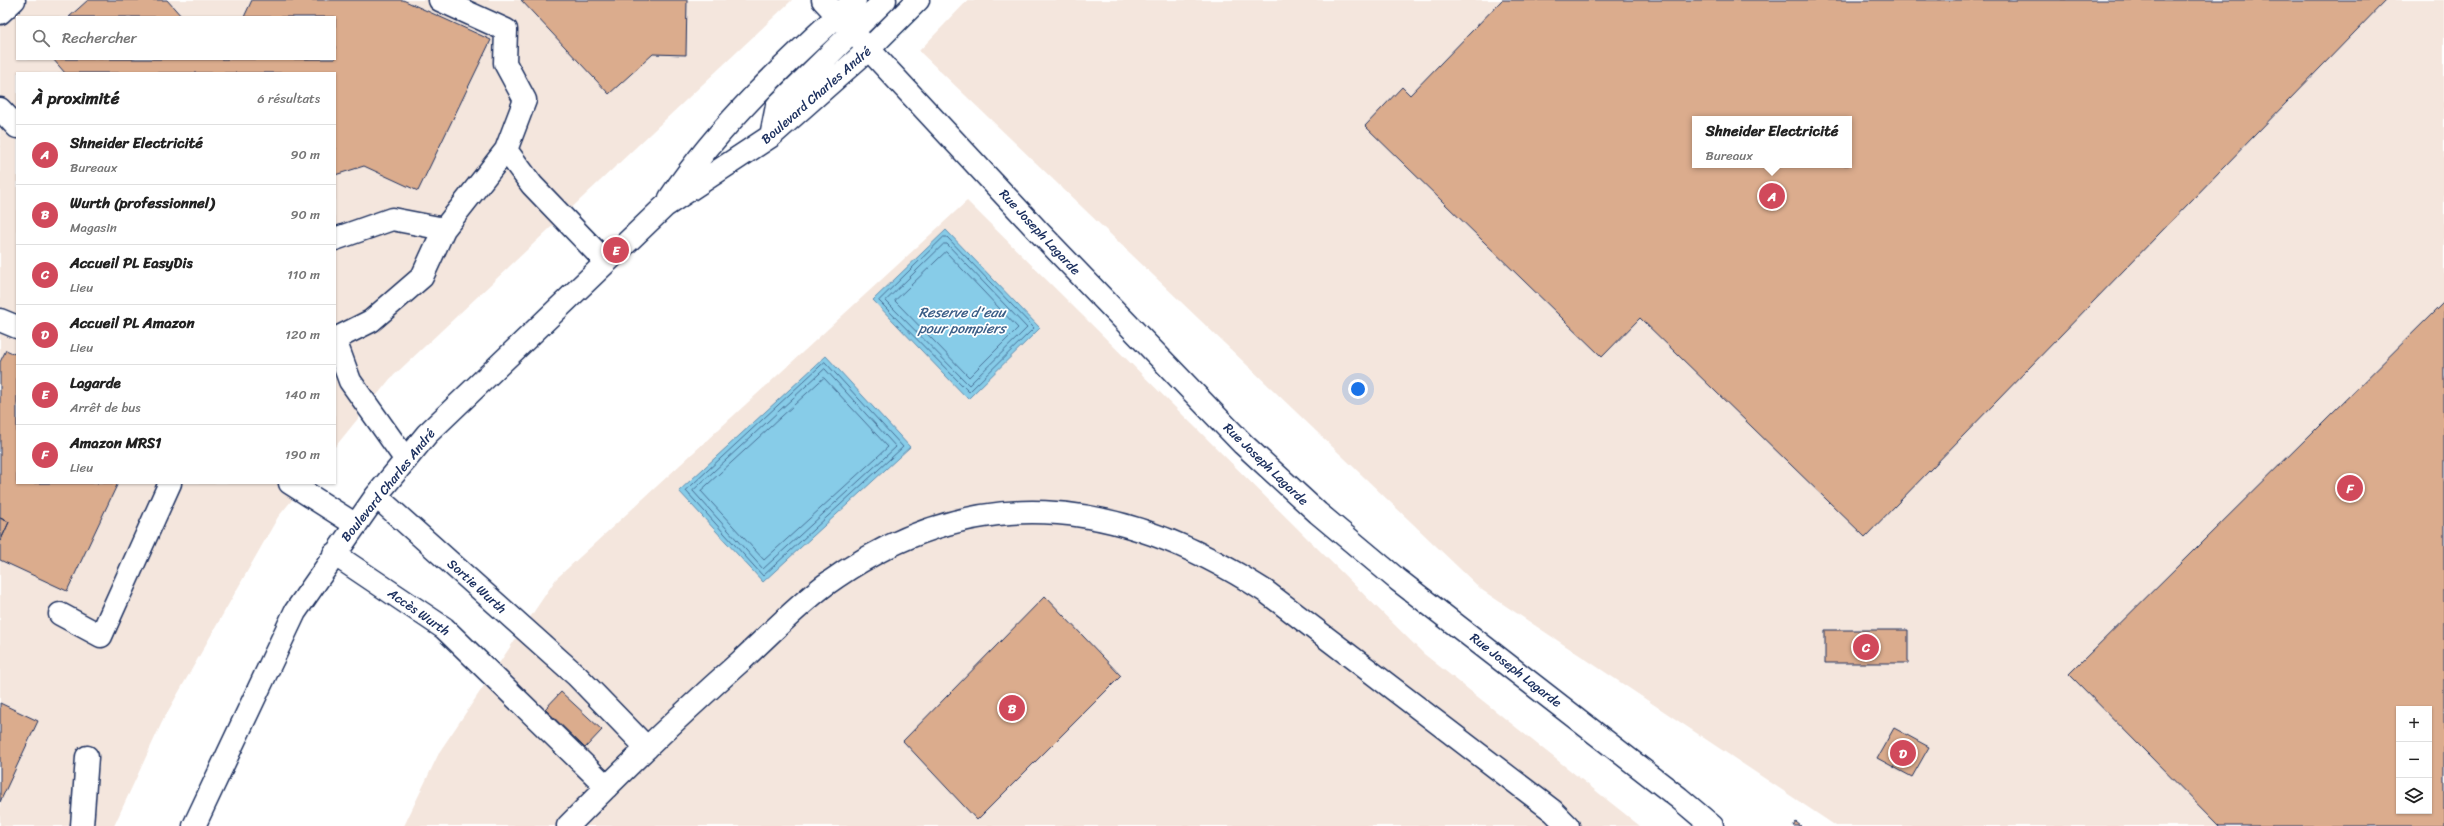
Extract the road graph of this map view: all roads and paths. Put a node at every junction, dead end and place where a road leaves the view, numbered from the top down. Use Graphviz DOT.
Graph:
graph roads {
  1 [pos="14,0"];
  2 [pos="440,0"];
  3 [pos="855,0"];
  4 [pos="885,0"];
  5 [pos="918,0"];
  6 [pos="830,8"];
  7 [pos="0,13"];
  8 [pos="853,32"];
  9 [pos="869,49"];
  10 [pos="0,109"];
  11 [pos="16,126"];
  12 [pos="771,136"];
  13 [pos="506,150"];
  14 [pos="665,206"];
  15 [pos="444,229"];
  16 [pos="336,239"];
  17 [pos="605,261"];
  18 [pos="0,320"];
  19 [pos="16,327"];
  20 [pos="336,338"];
  21 [pos="336,342"];
  22 [pos="406,460"];
  23 [pos="170,484"];
  24 [pos="292,484"];
  25 [pos="376,496"];
  26 [pos="356,525"];
  27 [pos="334,554"];
  28 [pos="60,614"];
  29 [pos="648,748"];
  30 [pos="87,757"];
  31 [pos="607,787"];
  32 [pos="82,826"];
  33 [pos="194,826"];
  34 [pos="568,826"];
  35 [pos="1568,826"];
  36 [pos="1712,826"];
  1 -- 7 [label="street"];
  2 -- 13 [label="street"];
  3 -- 6 [label="street, Boulevard Charles André"];
  4 -- 8 [label="street"];
  5 -- 9 [label="street, Boulevard Charles André"];
  6 -- 8 [label="street, Rue Joseph Lagarde"];
  6 -- 14 [label="street, Boulevard Charles André"];
  8 -- 9 [label="street, Rue Joseph Lagarde"];
  8 -- 12 [label="street"];
  9 -- 12 [label="street, Boulevard Charles André"];
  9 -- 36 [label="street, Rue Joseph Lagarde"];
  10 -- 11 [label="street"];
  12 -- 14 [label="street, Boulevard Charles André"];
  13 -- 15 [label="street"];
  13 -- 17 [label="street"];
  14 -- 17 [label="street, Boulevard Charles André"];
  15 -- 16 [label="street"];
  15 -- 20 [label="street"];
  17 -- 22 [label="street, Boulevard Charles André"];
  18 -- 19 [label="street"];
  21 -- 22 [label="street"];
  22 -- 25 [label="street, Boulevard Charles André"];
  23 -- 28 [label="street"];
  24 -- 26 [label="street"];
  25 -- 26 [label="street, Boulevard Charles André"];
  25 -- 29 [label="street, Sortie Wurth"];
  26 -- 27 [label="street, Boulevard Charles André"];
  27 -- 31 [label="street, Accès Wurth"];
  27 -- 33 [label="street, Boulevard Charles André"];
  29 -- 31 [label="street"];
  29 -- 35 [label="street"];
  30 -- 32 [label="street"];
  31 -- 34 [label="street"];
}
